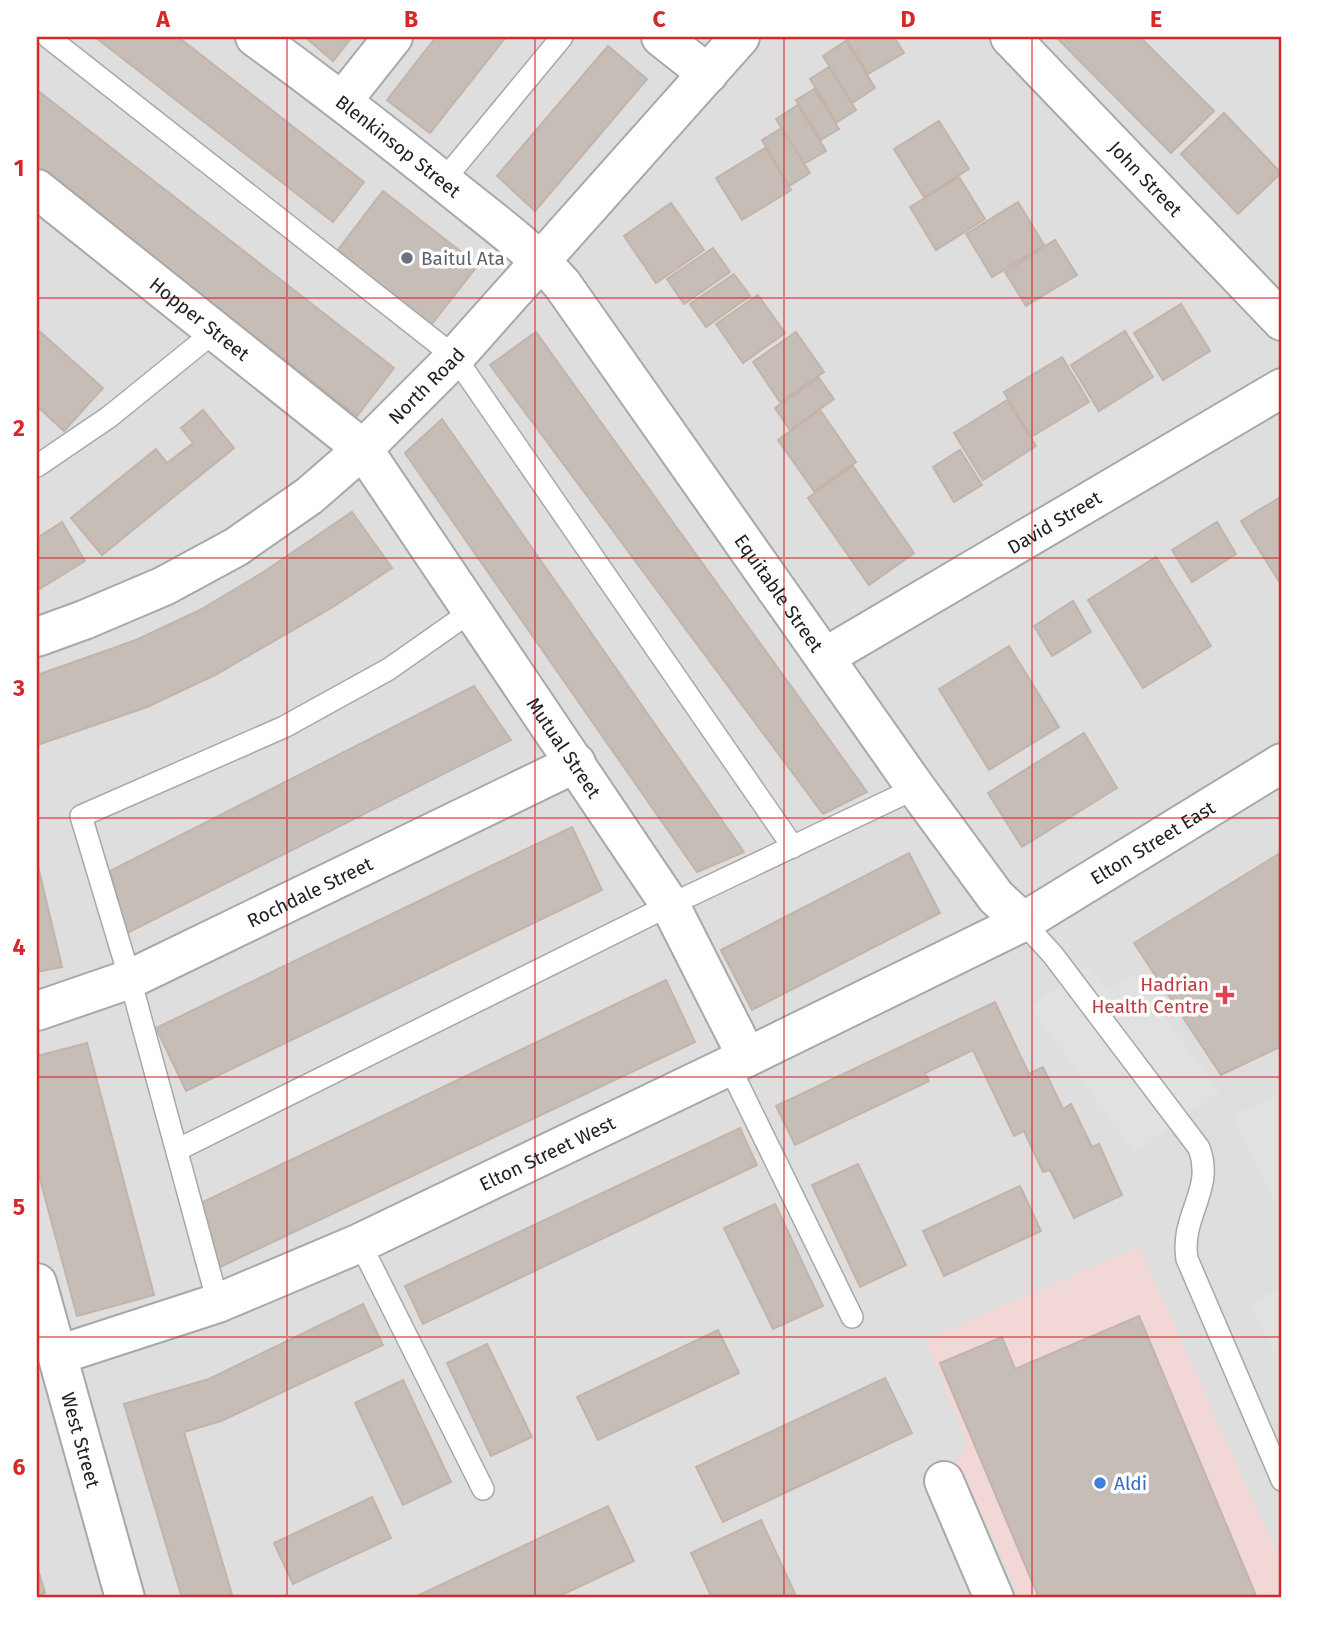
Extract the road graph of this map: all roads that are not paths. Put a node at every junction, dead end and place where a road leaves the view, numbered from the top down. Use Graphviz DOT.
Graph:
graph roads {
  1 [pos="48,37"];
  2 [pos="255,37"];
  3 [pos="394,37"];
  4 [pos="562,37"];
  5 [pos="662,37"];
  6 [pos="740,37"];
  7 [pos="1010,37"];
  8 [pos="708,74"];
  9 [pos="343,100"];
  10 [pos="443,181"];
  11 [pos="37,189"];
  12 [pos="540,260"];
  13 [pos="1282,321"];
  14 [pos="214,332"];
  15 [pos="454,357"];
  16 [pos="1282,388"];
  17 [pos="363,449"];
  18 [pos="37,466"];
  19 [pos="474,610"];
  20 [pos="37,637"];
  21 [pos="825,657"];
  22 [pos="576,763"];
  23 [pos="1282,763"];
  24 [pos="916,788"];
  25 [pos="793,847"];
  26 [pos="670,905"];
  27 [pos="1023,922"];
  28 [pos="130,979"];
  29 [pos="37,1011"];
  30 [pos="738,1062"];
  31 [pos="177,1150"];
  32 [pos="360,1243"];
  33 [pos="37,1283"];
  34 [pos="218,1303"];
  35 [pos="852,1317"];
  36 [pos="48,1358"];
  37 [pos="1282,1480"];
  38 [pos="944,1481"];
  39 [pos="483,1489"];
  40 [pos="125,1598"];
  41 [pos="994,1598"];
  1 -- 15 [label="lane"];
  2 -- 9 [label="street, Blenkinsop Street"];
  3 -- 9 [label="street"];
  4 -- 10 [label="lane"];
  5 -- 8 [label="street"];
  6 -- 8 [label="street, North Road"];
  7 -- 13 [label="street, John Street"];
  8 -- 12 [label="street, North Road"];
  9 -- 10 [label="street, Blenkinsop Street"];
  10 -- 12 [label="street, Blenkinsop Street"];
  11 -- 14 [label="street, Hopper Street"];
  12 -- 15 [label="street, North Road"];
  12 -- 21 [label="street, Equitable Street"];
  14 -- 17 [label="street, Hopper Street"];
  14 -- 18 [label="lane"];
  15 -- 17 [label="street, North Road"];
  15 -- 25 [label="lane"];
  16 -- 21 [label="street, David Street"];
  17 -- 19 [label="street, Mutual Street"];
  17 -- 20 [label="street, North Road"];
  19 -- 22 [label="street, Mutual Street"];
  19 -- 28 [label="lane"];
  21 -- 24 [label="street, Equitable Street"];
  22 -- 26 [label="street, Mutual Street"];
  22 -- 28 [label="street, Rochdale Street"];
  23 -- 27 [label="street, Elton Street East"];
  24 -- 25 [label="lane"];
  24 -- 27 [label="street, Equitable Street"];
  25 -- 26 [label="lane"];
  26 -- 30 [label="street, Mutual Street"];
  26 -- 31 [label="lane"];
  27 -- 30 [label="street, Elton Street West"];
  27 -- 37 [label="lane"];
  28 -- 29 [label="street, Rochdale Street"];
  28 -- 31 [label="lane"];
  30 -- 32 [label="street, Elton Street West"];
  30 -- 35 [label="lane"];
  31 -- 34 [label="lane"];
  32 -- 34 [label="street, Elton Street West"];
  32 -- 39 [label="lane"];
  33 -- 36 [label="street, West Street"];
  34 -- 36 [label="street, Elton Street West"];
  36 -- 40 [label="street, West Street"];
  38 -- 41 [label="street"];
}
